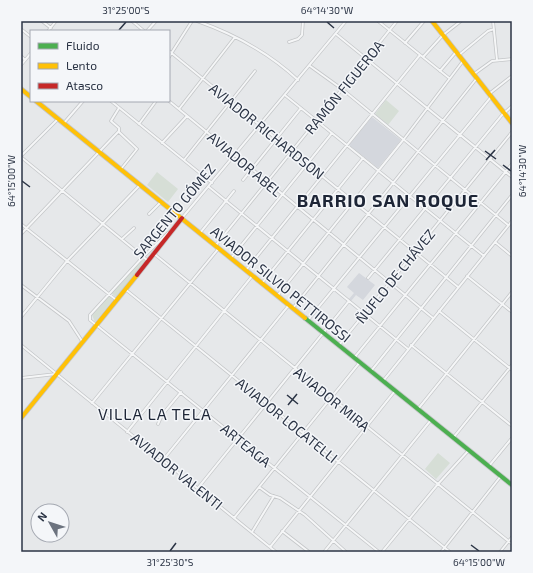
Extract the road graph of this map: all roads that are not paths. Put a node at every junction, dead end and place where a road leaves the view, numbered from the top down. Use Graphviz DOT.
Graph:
graph roads {
  1 [pos="42,21"];
  2 [pos="56,21"];
  3 [pos="132,21"];
  4 [pos="156,21"];
  5 [pos="192,21"];
  6 [pos="197,21"];
  7 [pos="303,21"];
  8 [pos="346,21"];
  9 [pos="378,21"];
  10 [pos="397,21"];
  11 [pos="424,21"];
  12 [pos="432,21"];
  13 [pos="461,21"];
  14 [pos="493,21"];
  15 [pos="51,28"];
  16 [pos="21,29"];
  17 [pos="494,29"];
  18 [pos="144,30"];
  19 [pos="146,30"];
  20 [pos="389,30"];
  21 [pos="336,34"];
  22 [pos="443,35"];
  23 [pos="30,36"];
  24 [pos="235,37"];
  25 [pos="289,42"];
  26 [pos="405,43"];
  27 [pos="172,53"];
  28 [pos="457,53"];
  29 [pos="30,54"];
  30 [pos="21,56"];
  31 [pos="170,56"];
  32 [pos="422,56"];
  33 [pos="367,58"];
  34 [pos="512,59"];
  35 [pos="25,60"];
  36 [pos="497,60"];
  37 [pos="463,61"];
  38 [pos="21,65"];
  39 [pos="310,66"];
  40 [pos="256,70"];
  41 [pos="440,71"];
  42 [pos="474,74"];
  43 [pos="512,76"];
  44 [pos="449,78"];
  45 [pos="477,78"];
  46 [pos="203,79"];
  47 [pos="298,80"];
  48 [pos="397,83"];
  49 [pos="21,89"];
  50 [pos="342,89"];
  51 [pos="490,95"];
  52 [pos="30,96"];
  53 [pos="285,96"];
  54 [pos="37,102"];
  55 [pos="82,102"];
  56 [pos="112,102"];
  57 [pos="155,102"];
  58 [pos="170,102"];
  59 [pos="230,102"];
  60 [pos="512,106"];
  61 [pos="119,108"];
  62 [pos="301,108"];
  63 [pos="428,108"];
  64 [pos="179,109"];
  65 [pos="504,113"];
  66 [pos="372,114"];
  67 [pos="187,116"];
  68 [pos="58,119"];
  69 [pos="317,120"];
  70 [pos="443,120"];
  71 [pos="64,123"];
  72 [pos="512,123"];
  73 [pos="139,124"];
  74 [pos="260,125"];
  75 [pos="118,132"];
  76 [pos="206,132"];
  77 [pos="512,132"];
  78 [pos="332,133"];
  79 [pos="460,134"];
  80 [pos="276,139"];
  81 [pos="404,140"];
  82 [pos="162,143"];
  83 [pos="348,145"];
  84 [pos="475,147"];
  85 [pos="292,151"];
  86 [pos="99,152"];
  87 [pos="419,152"];
  88 [pos="234,156"];
  89 [pos="21,157"];
  90 [pos="363,158"];
  91 [pos="490,159"];
  92 [pos="184,160"];
  93 [pos="307,164"];
  94 [pos="434,164"];
  95 [pos="512,164"];
  96 [pos="121,169"];
  97 [pos="252,170"];
  98 [pos="379,170"];
  99 [pos="505,172"];
  100 [pos="322,176"];
  101 [pos="450,177"];
  102 [pos="512,177"];
  103 [pos="243,180"];
  104 [pos="267,182"];
  105 [pos="394,182"];
  106 [pos="212,183"];
  107 [pos="140,185"];
  108 [pos="208,187"];
  109 [pos="338,189"];
  110 [pos="465,189"];
  111 [pos="62,190"];
  112 [pos="234,191"];
  113 [pos="282,195"];
  114 [pos="410,195"];
  115 [pos="512,195"];
  116 [pos="226,201"];
  117 [pos="161,202"];
  118 [pos="354,202"];
  119 [pos="480,202"];
  120 [pos="297,207"];
  121 [pos="425,208"];
  122 [pos="241,213"];
  123 [pos="149,214"];
  124 [pos="369,214"];
  125 [pos="496,215"];
  126 [pos="182,218"];
  127 [pos="312,220"];
  128 [pos="440,220"];
  129 [pos="512,221"];
  130 [pos="21,224"];
  131 [pos="103,224"];
  132 [pos="508,225"];
  133 [pos="257,226"];
  134 [pos="384,227"];
  135 [pos="26,228"];
  136 [pos="134,228"];
  137 [pos="172,230"];
  138 [pos="200,233"];
  139 [pos="328,233"];
  140 [pos="455,233"];
  141 [pos="21,234"];
  142 [pos="272,238"];
  143 [pos="400,239"];
  144 [pos="122,240"];
  145 [pos="495,242"];
  146 [pos="344,245"];
  147 [pos="217,246"];
  148 [pos="471,246"];
  149 [pos="288,251"];
  150 [pos="414,251"];
  151 [pos="153,253"];
  152 [pos="484,256"];
  153 [pos="512,256"];
  154 [pos="145,258"];
  155 [pos="231,258"];
  156 [pos="359,258"];
  157 [pos="67,261"];
  158 [pos="303,264"];
  159 [pos="430,264"];
  160 [pos="246,270"];
  161 [pos="374,270"];
  162 [pos="253,276"];
  163 [pos="319,276"];
  164 [pos="467,276"];
  165 [pos="446,277"];
  166 [pos="368,278"];
  167 [pos="390,282"];
  168 [pos="190,283"];
  169 [pos="262,283"];
  170 [pos="21,284"];
  171 [pos="458,287"];
  172 [pos="124,288"];
  173 [pos="334,289"];
  174 [pos="512,292"];
  175 [pos="108,294"];
  176 [pos="278,295"];
  177 [pos="405,295"];
  178 [pos="36,297"];
  179 [pos="115,299"];
  180 [pos="349,301"];
  181 [pos="289,304"];
  182 [pos="502,304"];
  183 [pos="293,308"];
  184 [pos="421,308"];
  185 [pos="224,311"];
  186 [pos="439,311"];
  187 [pos="512,312"];
  188 [pos="365,314"];
  189 [pos="21,317"];
  190 [pos="161,318"];
  191 [pos="433,318"];
  192 [pos="308,320"];
  193 [pos="96,323"];
  194 [pos="380,326"];
  195 [pos="324,333"];
  196 [pos="396,339"];
  197 [pos="474,339"];
  198 [pos="260,340"];
  199 [pos="82,341"];
  200 [pos="339,345"];
  201 [pos="411,345"];
  202 [pos="196,346"];
  203 [pos="22,347"];
  204 [pos="408,349"];
  205 [pos="133,354"];
  206 [pos="354,358"];
  207 [pos="360,362"];
  208 [pos="512,365"];
  209 [pos="295,368"];
  210 [pos="511,369"];
  211 [pos="371,371"];
  212 [pos="446,373"];
  213 [pos="56,374"];
  214 [pos="232,375"];
  215 [pos="21,378"];
  216 [pos="383,381"];
  217 [pos="167,382"];
  218 [pos="395,391"];
  219 [pos="181,392"];
  220 [pos="331,398"];
  221 [pos="481,402"];
  222 [pos="92,403"];
  223 [pos="267,404"];
  224 [pos="418,409"];
  225 [pos="203,410"];
  226 [pos="21,418"];
  227 [pos="431,420"];
  228 [pos="158,424"];
  229 [pos="366,426"];
  230 [pos="512,426"];
  231 [pos="127,432"];
  232 [pos="302,432"];
  233 [pos="453,438"];
  234 [pos="512,438"];
  235 [pos="238,439"];
  236 [pos="469,450"];
  237 [pos="402,455"];
  238 [pos="163,460"];
  239 [pos="338,462"];
  240 [pos="489,466"];
  241 [pos="274,468"];
  242 [pos="501,476"];
  243 [pos="438,484"];
  244 [pos="512,485"];
  245 [pos="259,487"];
  246 [pos="198,489"];
  247 [pos="374,491"];
  248 [pos="274,496"];
  249 [pos="310,497"];
  250 [pos="299,510"];
  251 [pos="472,512"];
  252 [pos="234,518"];
  253 [pos="410,519"];
  254 [pos="346,526"];
  255 [pos="282,531"];
  256 [pos="252,532"];
  257 [pos="512,537"];
  258 [pos="333,541"];
  259 [pos="508,542"];
  260 [pos="512,544"];
  261 [pos="270,547"];
  262 [pos="445,548"];
  263 [pos="276,552"];
  264 [pos="309,552"];
  265 [pos="324,552"];
  266 [pos="346,552"];
  267 [pos="379,552"];
  268 [pos="382,552"];
  269 [pos="441,552"];
  270 [pos="450,552"];
  271 [pos="500,552"];
  1 -- 15 [label="street"];
  2 -- 15 [label="street"];
  3 -- 18 [label="street"];
  4 -- 19 [label="street"];
  5 -- 27 [label="street"];
  6 -- 24 [label="street"];
  7 -- 25 [label="street"];
  8 -- 21 [label="street, SARGENTO GÓMEZ"];
  9 -- 20 [label="street"];
  10 -- 20 [label="street, RAMÓN FIGUEROA"];
  11 -- 26 [label="street"];
  12 -- 22 [label="main road"];
  13 -- 22 [label="street"];
  14 -- 17 [label="street"];
  16 -- 23 [label="street"];
  17 -- 28 [label="street"];
  17 -- 36 [label="street"];
  20 -- 26 [label="street"];
  20 -- 33 [label="street, RAMÓN FIGUEROA"];
  21 -- 33 [label="street"];
  21 -- 39 [label="street, SARGENTO GÓMEZ"];
  22 -- 28 [label="main road"];
  22 -- 32 [label="street"];
  24 -- 46 [label="street"];
  24 -- 47 [label="street"];
  26 -- 32 [label="street"];
  27 -- 31 [label="street"];
  27 -- 46 [label="street, AVIADOR RICHARDSON"];
  28 -- 37 [label="main road"];
  28 -- 41 [label="street"];
  29 -- 35 [label="street"];
  30 -- 35 [label="street"];
  32 -- 41 [label="street"];
  32 -- 48 [label="street"];
  33 -- 48 [label="street"];
  33 -- 50 [label="street, RAMÓN FIGUEROA"];
  34 -- 36 [label="street"];
  35 -- 38 [label="street"];
  36 -- 42 [label="street"];
  37 -- 42 [label="main road"];
  37 -- 44 [label="street"];
  39 -- 47 [label="street, SARGENTO GÓMEZ"];
  39 -- 50 [label="street"];
  40 -- 59 [label="street"];
  41 -- 44 [label="street"];
  42 -- 45 [label="main road"];
  43 -- 51 [label="street"];
  44 -- 63 [label="street"];
  45 -- 51 [label="main road"];
  45 -- 70 [label="street"];
  46 -- 59 [label="street, AVIADOR RICHARDSON"];
  46 -- 64 [label="street"];
  47 -- 53 [label="street, SARGENTO GÓMEZ"];
  48 -- 63 [label="street"];
  48 -- 66 [label="street"];
  49 -- 52 [label="main road"];
  50 -- 66 [label="street"];
  50 -- 69 [label="street, RAMÓN FIGUEROA"];
  51 -- 65 [label="main road"];
  51 -- 79 [label="street"];
  53 -- 62 [label="street"];
  53 -- 74 [label="street, SARGENTO GÓMEZ"];
  54 -- 68 [label="main road, AVIADOR SILVIO PETTIROSSI"];
  55 -- 71 [label="street"];
  56 -- 61 [label="street"];
  57 -- 73 [label="street"];
  58 -- 64 [label="street, AVIADOR ABEL"];
  59 -- 74 [label="street, AVIADOR RICHARDSON"];
  59 -- 76 [label="street"];
  60 -- 65 [label="street"];
  61 -- 73 [label="street"];
  61 -- 75 [label="street"];
  62 -- 69 [label="street"];
  62 -- 80 [label="street"];
  63 -- 70 [label="street"];
  63 -- 81 [label="street"];
  64 -- 67 [label="street, AVIADOR ABEL"];
  65 -- 72 [label="main road"];
  65 -- 84 [label="street"];
  66 -- 81 [label="street"];
  66 -- 83 [label="street"];
  67 -- 76 [label="street, AVIADOR ABEL"];
  67 -- 82 [label="street"];
  68 -- 71 [label="main road, AVIADOR SILVIO PETTIROSSI"];
  68 -- 89 [label="street"];
  69 -- 78 [label="street"];
  69 -- 85 [label="street, RAMÓN FIGUEROA"];
  70 -- 79 [label="street"];
  70 -- 87 [label="street"];
  71 -- 86 [label="main road, AVIADOR SILVIO PETTIROSSI"];
  73 -- 82 [label="street"];
  74 -- 80 [label="street, AVIADOR RICHARDSON"];
  74 -- 88 [label="street, SARGENTO GÓMEZ"];
  75 -- 86 [label="street"];
  75 -- 96 [label="street"];
  76 -- 88 [label="street, AVIADOR ABEL"];
  76 -- 92 [label="street"];
  77 -- 91 [label="street, ÑUFLO DE CHÁVEZ"];
  78 -- 83 [label="street"];
  78 -- 93 [label="street"];
  79 -- 84 [label="street"];
  79 -- 94 [label="street"];
  80 -- 85 [label="street, AVIADOR RICHARDSON"];
  80 -- 97 [label="street"];
  81 -- 87 [label="street"];
  81 -- 98 [label="street"];
  82 -- 92 [label="street"];
  83 -- 90 [label="street"];
  83 -- 100 [label="street"];
  84 -- 91 [label="street"];
  84 -- 101 [label="street"];
  85 -- 93 [label="street, AVIADOR RICHARDSON"];
  85 -- 104 [label="street, RAMÓN FIGUEROA"];
  86 -- 96 [label="main road, AVIADOR SILVIO PETTIROSSI"];
  86 -- 111 [label="street"];
  87 -- 94 [label="street"];
  87 -- 105 [label="street"];
  88 -- 97 [label="street, AVIADOR ABEL"];
  88 -- 106 [label="street, SARGENTO GÓMEZ"];
  89 -- 111 [label="street"];
  90 -- 98 [label="street"];
  90 -- 109 [label="street"];
  91 -- 99 [label="street"];
  91 -- 110 [label="street, ÑUFLO DE CHÁVEZ"];
  92 -- 106 [label="street"];
  93 -- 100 [label="street, AVIADOR RICHARDSON"];
  93 -- 113 [label="street"];
  94 -- 101 [label="street"];
  94 -- 114 [label="street"];
  95 -- 99 [label="street"];
  96 -- 107 [label="main road, AVIADOR SILVIO PETTIROSSI"];
  97 -- 103 [label="street"];
  97 -- 104 [label="street, AVIADOR ABEL"];
  98 -- 105 [label="street"];
  98 -- 118 [label="street"];
  99 -- 102 [label="street"];
  99 -- 119 [label="street"];
  100 -- 109 [label="street, AVIADOR RICHARDSON"];
  100 -- 120 [label="street"];
  101 -- 110 [label="street"];
  101 -- 121 [label="street"];
  104 -- 113 [label="street, AVIADOR ABEL"];
  104 -- 122 [label="street, RAMÓN FIGUEROA"];
  105 -- 114 [label="street"];
  105 -- 124 [label="street"];
  106 -- 108 [label="street, SARGENTO GÓMEZ"];
  107 -- 117 [label="main road, AVIADOR SILVIO PETTIROSSI"];
  107 -- 131 [label="street"];
  108 -- 116 [label="street"];
  108 -- 126 [label="street, SARGENTO GÓMEZ"];
  109 -- 118 [label="street, AVIADOR RICHARDSON"];
  109 -- 127 [label="street"];
  110 -- 119 [label="street"];
  110 -- 128 [label="street, ÑUFLO DE CHÁVEZ"];
  111 -- 131 [label="street"];
  111 -- 135 [label="street"];
  112 -- 116 [label="street"];
  113 -- 120 [label="street, AVIADOR ABEL"];
  113 -- 133 [label="street"];
  114 -- 121 [label="street"];
  114 -- 134 [label="street"];
  115 -- 125 [label="street"];
  116 -- 122 [label="street"];
  116 -- 138 [label="street"];
  117 -- 123 [label="street"];
  117 -- 126 [label="main road, AVIADOR SILVIO PETTIROSSI"];
  118 -- 124 [label="street, AVIADOR RICHARDSON"];
  118 -- 139 [label="street"];
  119 -- 125 [label="street"];
  119 -- 140 [label="street"];
  120 -- 127 [label="street, AVIADOR ABEL"];
  120 -- 142 [label="street"];
  121 -- 128 [label="street"];
  121 -- 143 [label="street"];
  122 -- 133 [label="street"];
  122 -- 147 [label="street, RAMÓN FIGUEROA"];
  124 -- 134 [label="street, AVIADOR RICHARDSON"];
  124 -- 146 [label="street"];
  125 -- 132 [label="street"];
  125 -- 148 [label="street"];
  126 -- 137 [label="main road, SARGENTO GÓMEZ"];
  126 -- 138 [label="main road, AVIADOR SILVIO PETTIROSSI"];
  127 -- 139 [label="street, AVIADOR ABEL"];
  127 -- 149 [label="street"];
  128 -- 140 [label="street"];
  128 -- 150 [label="street, ÑUFLO DE CHÁVEZ"];
  129 -- 132 [label="street"];
  130 -- 135 [label="street"];
  131 -- 144 [label="street"];
  131 -- 157 [label="street"];
  132 -- 145 [label="street"];
  133 -- 142 [label="street"];
  133 -- 155 [label="street"];
  134 -- 143 [label="street, AVIADOR RICHARDSON"];
  134 -- 156 [label="street"];
  135 -- 141 [label="street"];
  135 -- 157 [label="street"];
  136 -- 144 [label="street"];
  137 -- 151 [label="main road, SARGENTO GÓMEZ"];
  137 -- 154 [label="street"];
  138 -- 147 [label="main road, AVIADOR SILVIO PETTIROSSI"];
  139 -- 146 [label="street, AVIADOR ABEL"];
  139 -- 158 [label="street"];
  140 -- 148 [label="street"];
  140 -- 159 [label="street"];
  142 -- 149 [label="street"];
  142 -- 160 [label="street"];
  143 -- 150 [label="street, AVIADOR RICHARDSON"];
  143 -- 161 [label="street"];
  144 -- 154 [label="street"];
  145 -- 152 [label="street"];
  145 -- 153 [label="street"];
  146 -- 156 [label="street, AVIADOR ABEL"];
  146 -- 163 [label="street"];
  147 -- 155 [label="main road, AVIADOR SILVIO PETTIROSSI"];
  147 -- 168 [label="street, RAMÓN FIGUEROA"];
  148 -- 152 [label="street"];
  148 -- 165 [label="street"];
  149 -- 158 [label="street"];
  149 -- 169 [label="street"];
  150 -- 159 [label="street, AVIADOR RICHARDSON"];
  150 -- 167 [label="street, ÑUFLO DE CHÁVEZ"];
  151 -- 154 [label="main road, SARGENTO GÓMEZ"];
  151 -- 168 [label="street, AVIADOR MIRA"];
  152 -- 164 [label="street"];
  154 -- 172 [label="main road, SARGENTO GÓMEZ"];
  154 -- 175 [label="street"];
  155 -- 160 [label="main road, AVIADOR SILVIO PETTIROSSI"];
  156 -- 161 [label="street, AVIADOR ABEL"];
  156 -- 173 [label="street"];
  157 -- 175 [label="street"];
  157 -- 178 [label="street"];
  158 -- 163 [label="street"];
  158 -- 176 [label="street"];
  159 -- 165 [label="street, AVIADOR RICHARDSON"];
  159 -- 177 [label="street"];
  160 -- 162 [label="main road, AVIADOR SILVIO PETTIROSSI"];
  161 -- 166 [label="street"];
  161 -- 167 [label="street, AVIADOR ABEL"];
  162 -- 169 [label="main road, AVIADOR SILVIO PETTIROSSI"];
  162 -- 185 [label="street"];
  163 -- 173 [label="street"];
  163 -- 183 [label="street"];
  164 -- 171 [label="street"];
  164 -- 182 [label="street"];
  165 -- 171 [label="street, AVIADOR RICHARDSON"];
  165 -- 184 [label="street"];
  167 -- 177 [label="street, AVIADOR ABEL"];
  167 -- 188 [label="street, ÑUFLO DE CHÁVEZ"];
  168 -- 185 [label="street, AVIADOR MIRA"];
  168 -- 190 [label="street, RAMÓN FIGUEROA"];
  169 -- 176 [label="main road, AVIADOR SILVIO PETTIROSSI"];
  170 -- 178 [label="street"];
  171 -- 186 [label="street"];
  172 -- 179 [label="main road, SARGENTO GÓMEZ"];
  172 -- 190 [label="street, AVIADOR LOCATELLI"];
  173 -- 180 [label="street"];
  173 -- 192 [label="street"];
  174 -- 182 [label="street"];
  175 -- 179 [label="street"];
  175 -- 193 [label="street"];
  176 -- 181 [label="main road, AVIADOR SILVIO PETTIROSSI"];
  177 -- 184 [label="street, AVIADOR ABEL"];
  177 -- 194 [label="street"];
  178 -- 189 [label="street"];
  178 -- 199 [label="street"];
  179 -- 193 [label="main road, SARGENTO GÓMEZ"];
  180 -- 188 [label="street"];
  180 -- 195 [label="street"];
  181 -- 183 [label="main road, AVIADOR SILVIO PETTIROSSI"];
  181 -- 198 [label="street"];
  182 -- 187 [label="street"];
  182 -- 197 [label="street"];
  183 -- 192 [label="main road, AVIADOR SILVIO PETTIROSSI"];
  184 -- 191 [label="street, AVIADOR ABEL"];
  184 -- 196 [label="street"];
  185 -- 198 [label="street, AVIADOR MIRA"];
  185 -- 202 [label="street"];
  186 -- 191 [label="street"];
  186 -- 197 [label="street"];
  188 -- 194 [label="street"];
  188 -- 200 [label="street, ÑUFLO DE CHÁVEZ"];
  190 -- 202 [label="street, AVIADOR LOCATELLI"];
  190 -- 205 [label="street, RAMÓN FIGUEROA"];
  191 -- 201 [label="street"];
  192 -- 195 [label="main road, AVIADOR SILVIO PETTIROSSI"];
  193 -- 199 [label="main road, SARGENTO GÓMEZ"];
  193 -- 205 [label="street, ARTEAGA"];
  194 -- 196 [label="street"];
  194 -- 206 [label="street"];
  195 -- 200 [label="main road, AVIADOR SILVIO PETTIROSSI"];
  195 -- 209 [label="street"];
  196 -- 204 [label="street"];
  196 -- 211 [label="street"];
  197 -- 210 [label="street"];
  197 -- 212 [label="street"];
  198 -- 209 [label="street, AVIADOR MIRA"];
  198 -- 214 [label="street"];
  199 -- 213 [label="main road, SARGENTO GÓMEZ"];
  200 -- 206 [label="main road, AVIADOR SILVIO PETTIROSSI"];
  201 -- 204 [label="street"];
  201 -- 212 [label="street"];
  202 -- 214 [label="street, AVIADOR LOCATELLI"];
  202 -- 217 [label="street"];
  203 -- 213 [label="street, AVIADOR VALENTI"];
  204 -- 216 [label="street"];
  205 -- 217 [label="street, ARTEAGA"];
  205 -- 222 [label="street, RAMÓN FIGUEROA"];
  206 -- 207 [label="main road, AVIADOR SILVIO PETTIROSSI"];
  207 -- 211 [label="main road, AVIADOR SILVIO PETTIROSSI"];
  207 -- 220 [label="street"];
  208 -- 210 [label="street"];
  209 -- 220 [label="street, AVIADOR MIRA"];
  209 -- 223 [label="street"];
  210 -- 221 [label="street"];
  211 -- 216 [label="main road, AVIADOR SILVIO PETTIROSSI"];
  212 -- 221 [label="street"];
  212 -- 224 [label="street"];
  213 -- 215 [label="street"];
  213 -- 222 [label="street, AVIADOR VALENTI"];
  213 -- 226 [label="main road, SARGENTO GÓMEZ"];
  214 -- 223 [label="street, AVIADOR LOCATELLI"];
  214 -- 225 [label="street"];
  216 -- 218 [label="main road, AVIADOR SILVIO PETTIROSSI"];
  217 -- 219 [label="street, ARTEAGA"];
  217 -- 231 [label="street"];
  218 -- 224 [label="main road, AVIADOR SILVIO PETTIROSSI"];
  218 -- 229 [label="street"];
  219 -- 225 [label="street, ARTEAGA"];
  219 -- 228 [label="street"];
  220 -- 229 [label="street, AVIADOR MIRA"];
  220 -- 232 [label="street"];
  221 -- 230 [label="street"];
  221 -- 233 [label="street"];
  222 -- 231 [label="street, AVIADOR VALENTI"];
  223 -- 232 [label="street, AVIADOR LOCATELLI"];
  223 -- 235 [label="street"];
  224 -- 227 [label="main road, AVIADOR SILVIO PETTIROSSI"];
  225 -- 235 [label="street, ARTEAGA"];
  225 -- 238 [label="street"];
  227 -- 233 [label="main road, AVIADOR SILVIO PETTIROSSI"];
  227 -- 237 [label="street"];
  229 -- 237 [label="street, AVIADOR MIRA"];
  229 -- 239 [label="street"];
  231 -- 238 [label="street, AVIADOR VALENTI"];
  232 -- 239 [label="street, AVIADOR LOCATELLI"];
  232 -- 241 [label="street"];
  233 -- 236 [label="main road, AVIADOR SILVIO PETTIROSSI"];
  234 -- 240 [label="street"];
  235 -- 241 [label="street, ARTEAGA"];
  235 -- 246 [label="street"];
  236 -- 240 [label="main road, AVIADOR SILVIO PETTIROSSI"];
  236 -- 243 [label="street"];
  237 -- 243 [label="street, AVIADOR MIRA"];
  237 -- 247 [label="street"];
  238 -- 246 [label="street, AVIADOR VALENTI"];
  239 -- 247 [label="street, AVIADOR LOCATELLI"];
  239 -- 249 [label="street"];
  240 -- 242 [label="main road, AVIADOR SILVIO PETTIROSSI"];
  241 -- 245 [label="street"];
  241 -- 249 [label="street, ARTEAGA"];
  242 -- 244 [label="main road, AVIADOR SILVIO PETTIROSSI"];
  242 -- 251 [label="street"];
  243 -- 251 [label="street, AVIADOR MIRA"];
  243 -- 253 [label="street"];
  245 -- 248 [label="street"];
  245 -- 252 [label="street"];
  246 -- 252 [label="street, AVIADOR VALENTI"];
  247 -- 253 [label="street, AVIADOR LOCATELLI"];
  247 -- 254 [label="street"];
  248 -- 250 [label="street"];
  248 -- 256 [label="street"];
  249 -- 250 [label="street"];
  249 -- 254 [label="street, ARTEAGA"];
  250 -- 255 [label="street"];
  250 -- 258 [label="street"];
  251 -- 259 [label="street, AVIADOR MIRA"];
  251 -- 262 [label="street"];
  252 -- 256 [label="street, AVIADOR VALENTI"];
  253 -- 262 [label="street, AVIADOR LOCATELLI"];
  253 -- 268 [label="street"];
  254 -- 258 [label="street"];
  254 -- 267 [label="street, ARTEAGA"];
  255 -- 261 [label="street"];
  255 -- 264 [label="street"];
  256 -- 261 [label="street, AVIADOR VALENTI"];
  257 -- 259 [label="street"];
  258 -- 265 [label="street"];
  258 -- 266 [label="street"];
  259 -- 260 [label="street, AVIADOR MIRA"];
  259 -- 271 [label="street"];
  261 -- 263 [label="street, AVIADOR VALENTI"];
  262 -- 269 [label="street"];
  262 -- 270 [label="street, AVIADOR LOCATELLI"];
}
